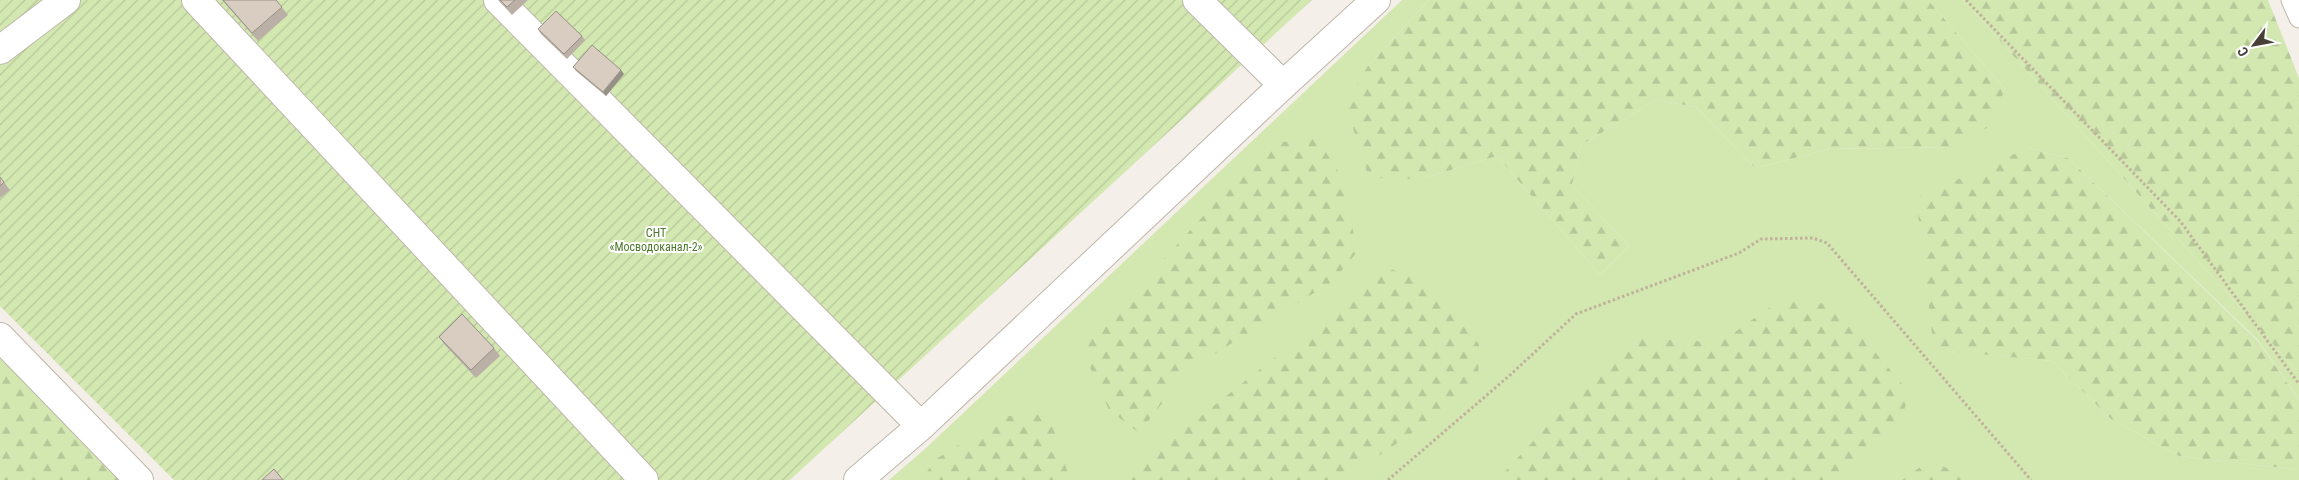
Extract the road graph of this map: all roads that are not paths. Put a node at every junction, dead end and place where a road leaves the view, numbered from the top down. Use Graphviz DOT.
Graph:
graph roads {
  1 [pos="66,0"];
  2 [pos="196,0"];
  3 [pos="498,0"];
  4 [pos="1198,0"];
  5 [pos="1376,0"];
  6 [pos="2291,0"];
  7 [pos="2299,18"];
  8 [pos="0,50"];
  9 [pos="1283,85"];
  10 [pos="0,337"];
  11 [pos="921,426"];
  12 [pos="139,480"];
  13 [pos="644,480"];
  14 [pos="858,480"];
  1 -- 8 [label="street"];
  2 -- 13 [label="street"];
  3 -- 11 [label="street"];
  4 -- 9 [label="street"];
  5 -- 9 [label="street"];
  6 -- 7 [label="lane"];
  9 -- 11 [label="street"];
  10 -- 12 [label="street"];
  11 -- 14 [label="street"];
}
